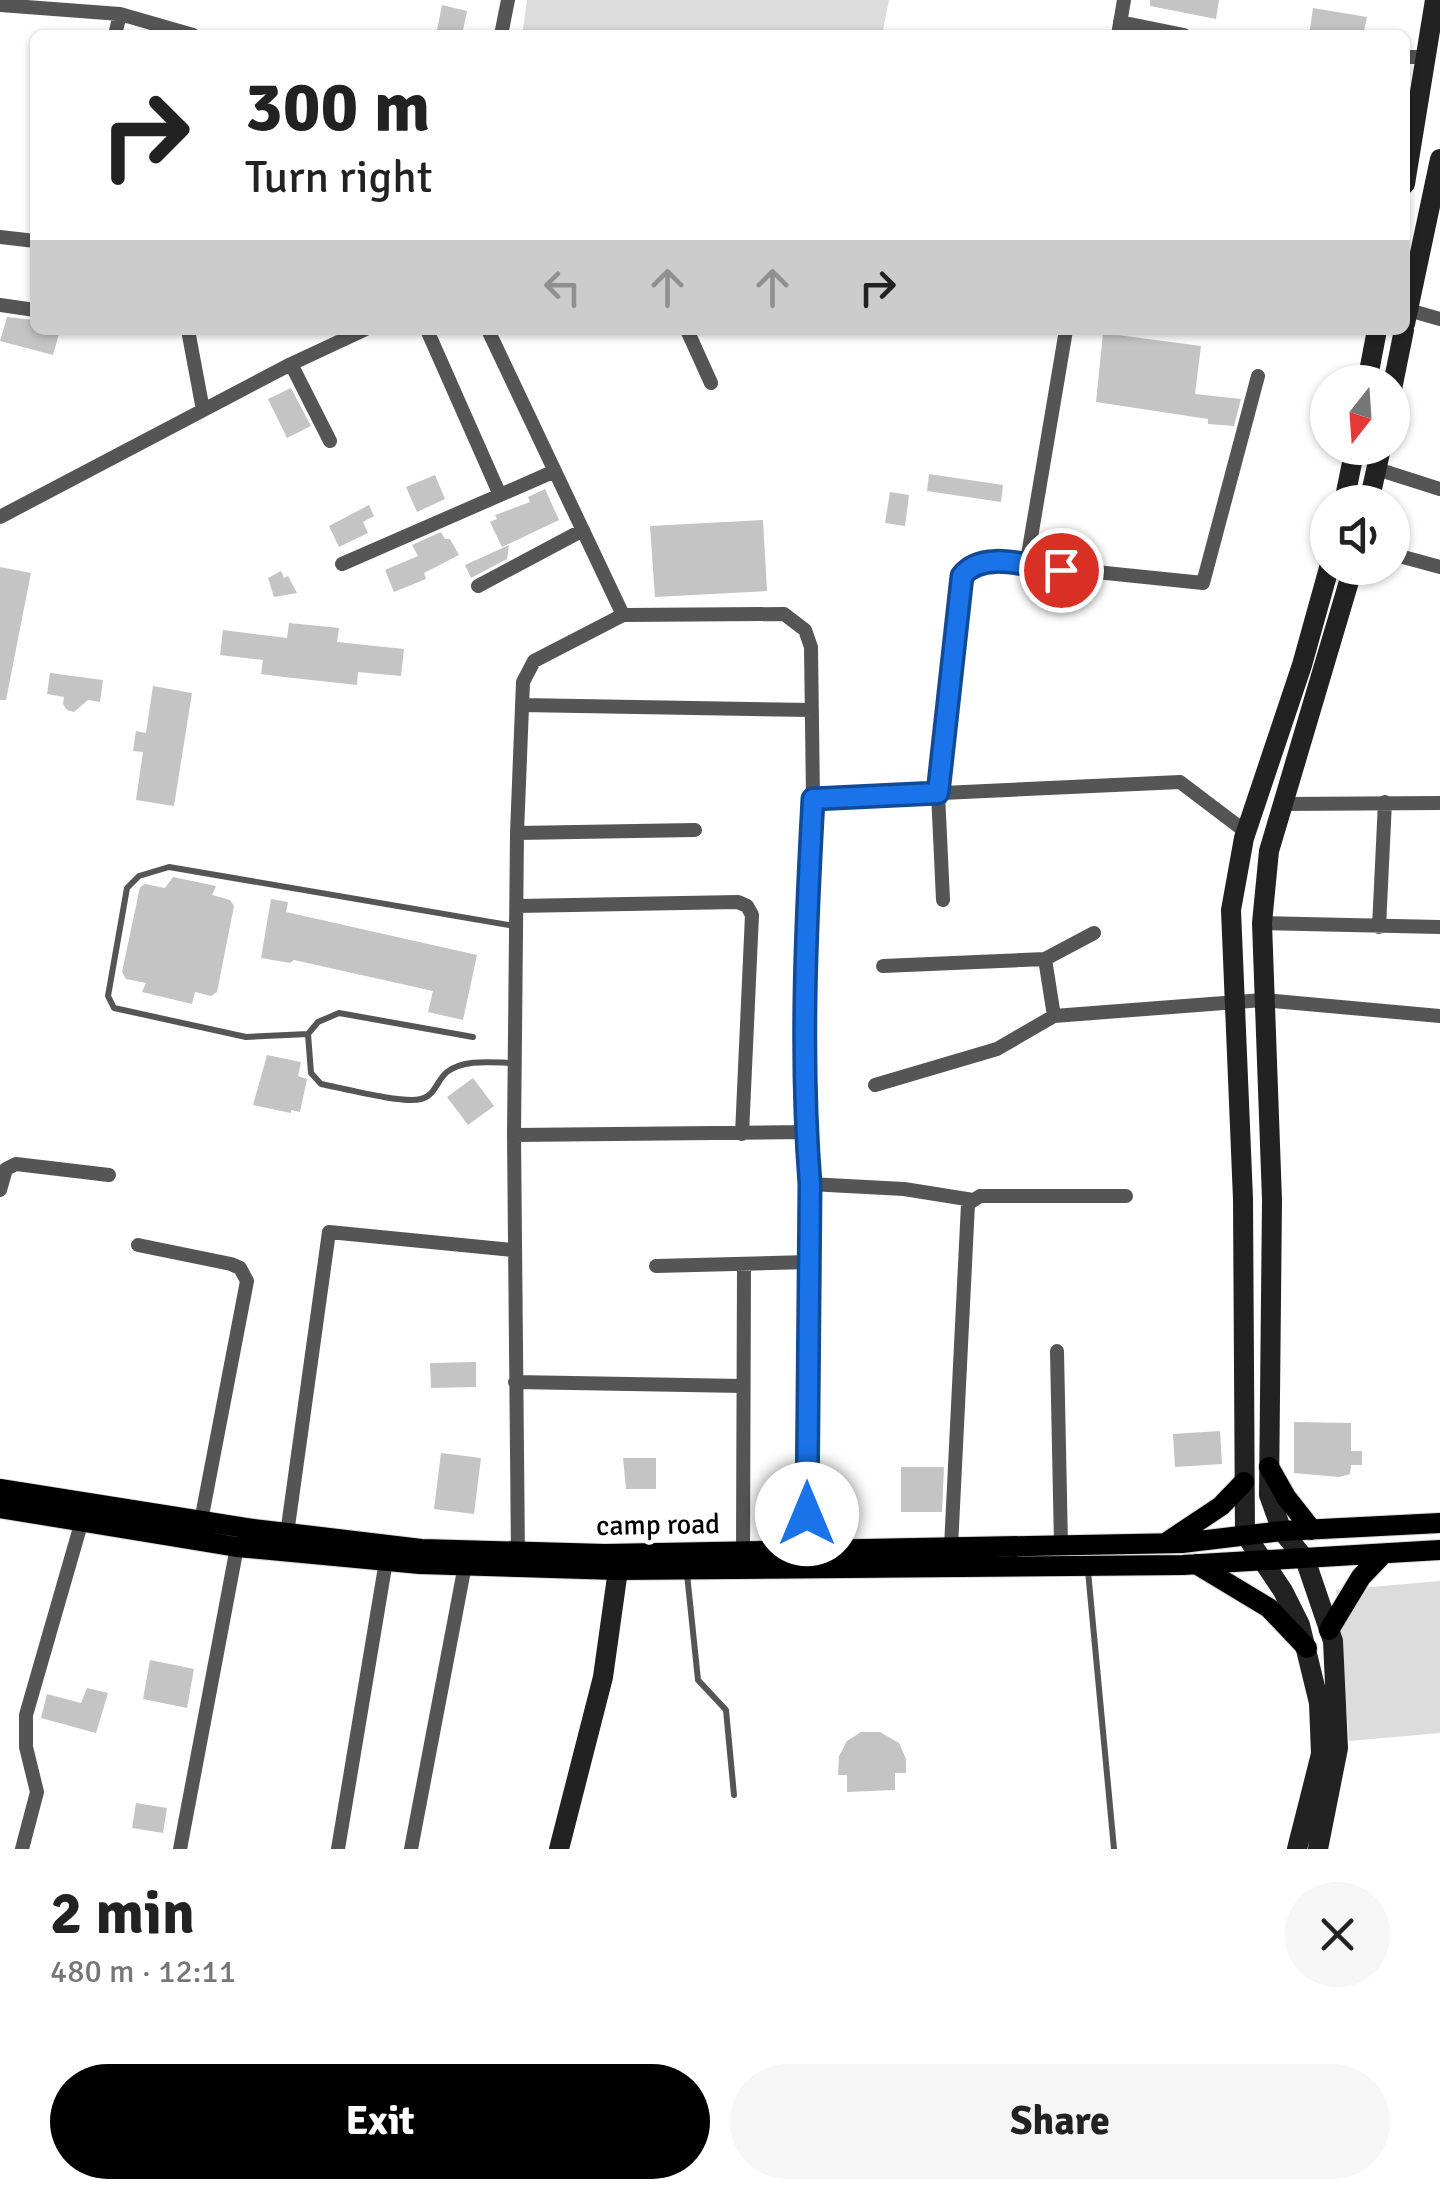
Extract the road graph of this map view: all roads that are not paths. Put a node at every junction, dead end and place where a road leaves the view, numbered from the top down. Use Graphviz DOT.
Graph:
graph roads {
  1 [pos="508,0"];
  2 [pos="1124,0"];
  3 [pos="1436,0"];
  4 [pos="0,2"];
  5 [pos="120,14"];
  6 [pos="1119,28"];
  7 [pos="116,30"];
  8 [pos="175,30"];
  9 [pos="502,30"];
  10 [pos="1415,57"];
  11 [pos="1410,120"];
  12 [pos="1440,159"];
  13 [pos="1434,219"];
  14 [pos="0,237"];
  15 [pos="30,241"];
  16 [pos="1410,301"];
  17 [pos="0,306"];
  18 [pos="30,309"];
  19 [pos="1410,318"];
  20 [pos="1440,319"];
  21 [pos="189,335"];
  22 [pos="343,335"];
  23 [pos="429,335"];
  24 [pos="490,335"];
  25 [pos="690,335"];
  26 [pos="1065,335"];
  27 [pos="1377,335"];
  28 [pos="1402,335"];
  29 [pos="291,364"];
  30 [pos="1371,365"];
  31 [pos="1396,365"];
  32 [pos="1258,376"];
  33 [pos="711,383"];
  34 [pos="202,410"];
  35 [pos="330,441"];
  36 [pos="1393,465"];
  37 [pos="555,471"];
  38 [pos="1440,489"];
  39 [pos="500,495"];
  40 [pos="0,516"];
  41 [pos="583,530"];
  42 [pos="1410,559"];
  43 [pos="342,564"];
  44 [pos="1026,567"];
  45 [pos="1440,567"];
  46 [pos="1323,585"];
  47 [pos="1348,585"];
  48 [pos="478,586"];
  49 [pos="623,615"];
  50 [pos="522,705"];
  51 [pos="812,710"];
  52 [pos="938,793"];
  53 [pos="813,799"];
  54 [pos="1384,802"];
  55 [pos="1440,803"];
  56 [pos="1284,804"];
  57 [pos="695,830"];
  58 [pos="1246,832"];
  59 [pos="518,833"];
  60 [pos="943,900"];
  61 [pos="516,906"];
  62 [pos="1262,923"];
  63 [pos="516,926"];
  64 [pos="1440,927"];
  65 [pos="1378,928"];
  66 [pos="1094,933"];
  67 [pos="1045,959"];
  68 [pos="884,966"];
  69 [pos="1263,1000"];
  70 [pos="1233,1002"];
  71 [pos="1054,1016"];
  72 [pos="1440,1016"];
  73 [pos="308,1034"];
  74 [pos="473,1037"];
  75 [pos="517,1063"];
  76 [pos="875,1084"];
  77 [pos="806,1132"];
  78 [pos="514,1134"];
  79 [pos="742,1134"];
  80 [pos="109,1175"];
  81 [pos="810,1184"];
  82 [pos="0,1190"];
  83 [pos="1126,1196"];
  84 [pos="973,1200"];
  85 [pos="138,1245"];
  86 [pos="513,1250"];
  87 [pos="808,1262"];
  88 [pos="656,1266"];
  89 [pos="744,1266"];
  90 [pos="1057,1351"];
  91 [pos="515,1382"];
  92 [pos="743,1386"];
  93 [pos="1269,1467"];
  94 [pos="1244,1482"];
  95 [pos="0,1489"];
  96 [pos="0,1508"];
  97 [pos="200,1520"];
  98 [pos="1440,1523"];
  99 [pos="81,1524"];
  100 [pos="1312,1530"];
  101 [pos="1282,1531"];
  102 [pos="1245,1534"];
  103 [pos="285,1542"];
  104 [pos="1166,1543"];
  105 [pos="1061,1545"];
  106 [pos="951,1547"];
  107 [pos="238,1548"];
  108 [pos="807,1550"];
  109 [pos="1440,1550"];
  110 [pos="742,1551"];
  111 [pos="1384,1554"];
  112 [pos="1263,1559"];
  113 [pos="1305,1559"];
  114 [pos="518,1560"];
  115 [pos="386,1561"];
  116 [pos="1196,1564"];
  117 [pos="465,1565"];
  118 [pos="1088,1566"];
  119 [pos="687,1569"];
  120 [pos="618,1570"];
  121 [pos="1329,1630"];
  122 [pos="1307,1648"];
  123 [pos="734,1795"];
  124 [pos="22,1849"];
  125 [pos="180,1849"];
  126 [pos="338,1849"];
  127 [pos="411,1849"];
  128 [pos="559,1849"];
  129 [pos="1114,1849"];
  130 [pos="1297,1849"];
  131 [pos="1318,1849"];
  1 -- 9 [label="street"];
  2 -- 6 [label="street"];
  3 -- 10 [label="street"];
  4 -- 5 [label="street"];
  5 -- 7 [label="street"];
  5 -- 8 [label="street"];
  10 -- 11 [label="street"];
  12 -- 13 [label="street"];
  13 -- 16 [label="street"];
  14 -- 15 [label="street"];
  17 -- 18 [label="street"];
  19 -- 20 [label="street"];
  21 -- 34 [label="street"];
  22 -- 29 [label="street"];
  23 -- 39 [label="street"];
  24 -- 37 [label="street"];
  25 -- 33 [label="street"];
  26 -- 44 [label="street"];
  27 -- 30 [label="street"];
  28 -- 31 [label="street"];
  29 -- 34 [label="street"];
  29 -- 35 [label="street"];
  32 -- 44 [label="street"];
  34 -- 40 [label="street"];
  36 -- 38 [label="street"];
  37 -- 39 [label="street"];
  37 -- 41 [label="street"];
  39 -- 43 [label="street"];
  41 -- 48 [label="street"];
  41 -- 49 [label="street"];
  42 -- 45 [label="street"];
  44 -- 52 [label="street"];
  46 -- 58 [label="street"];
  47 -- 56 [label="street"];
  49 -- 50 [label="street"];
  49 -- 51 [label="street"];
  50 -- 51 [label="street"];
  50 -- 59 [label="street"];
  51 -- 53 [label="street"];
  52 -- 53 [label="street"];
  52 -- 58 [label="street"];
  52 -- 60 [label="street"];
  53 -- 77 [label="street"];
  54 -- 55 [label="street"];
  54 -- 56 [label="street"];
  54 -- 65 [label="street"];
  56 -- 62 [label="street"];
  57 -- 59 [label="street"];
  58 -- 70 [label="street"];
  59 -- 61 [label="street"];
  61 -- 63 [label="street"];
  61 -- 79 [label="street"];
  62 -- 65 [label="street"];
  62 -- 69 [label="street"];
  63 -- 73 [label="lane"];
  63 -- 75 [label="street"];
  64 -- 65 [label="street"];
  66 -- 67 [label="street"];
  67 -- 68 [label="street"];
  67 -- 71 [label="street"];
  69 -- 70 [label="street"];
  69 -- 72 [label="street"];
  69 -- 93 [label="street"];
  70 -- 71 [label="street"];
  70 -- 94 [label="street"];
  71 -- 76 [label="street"];
  73 -- 74 [label="lane"];
  73 -- 75 [label="lane"];
  75 -- 78 [label="street"];
  77 -- 79 [label="street"];
  77 -- 81 [label="street"];
  78 -- 79 [label="street"];
  78 -- 86 [label="street"];
  80 -- 82 [label="street"];
  81 -- 84 [label="street"];
  81 -- 87 [label="street"];
  83 -- 84 [label="street"];
  84 -- 106 [label="street"];
  85 -- 97 [label="street"];
  86 -- 91 [label="street"];
  86 -- 103 [label="street"];
  87 -- 89 [label="street"];
  87 -- 108 [label="street"];
  88 -- 89 [label="street"];
  89 -- 92 [label="street"];
  90 -- 105 [label="street"];
  91 -- 92 [label="street"];
  91 -- 114 [label="street"];
  92 -- 110 [label="street"];
  93 -- 100 [label="main road"];
  93 -- 101 [label="street"];
  94 -- 102 [label="street"];
  94 -- 104 [label="main road"];
  95 -- 97 [label="main road, camp road"];
  96 -- 99 [label="main road, camp road"];
  97 -- 103 [label="main road, camp road"];
  98 -- 100 [label="main road, camp road"];
  99 -- 107 [label="main road, camp road"];
  99 -- 124 [label="street"];
  100 -- 101 [label="main road, camp road"];
  101 -- 102 [label="main road, camp road"];
  101 -- 113 [label="street"];
  102 -- 104 [label="main road, camp road"];
  102 -- 112 [label="street"];
  103 -- 107 [label="main road, camp road"];
  103 -- 114 [label="main road, camp road"];
  103 -- 115 [label="main road, camp road"];
  104 -- 105 [label="main road, camp road"];
  105 -- 106 [label="main road, camp road"];
  106 -- 108 [label="main road, camp road"];
  107 -- 125 [label="street"];
  108 -- 110 [label="main road, camp road"];
  109 -- 111 [label="main road, camp road"];
  110 -- 114 [label="main road, camp road"];
  111 -- 113 [label="main road, camp road"];
  111 -- 121 [label="main road"];
  112 -- 113 [label="main road, camp road"];
  112 -- 116 [label="main road, camp road"];
  112 -- 122 [label="street"];
  113 -- 121 [label="street"];
  114 -- 117 [label="main road, camp road"];
  114 -- 120 [label="main road, camp road"];
  115 -- 117 [label="main road, camp road"];
  115 -- 126 [label="street"];
  116 -- 118 [label="main road, camp road"];
  116 -- 122 [label="main road"];
  117 -- 127 [label="street"];
  118 -- 119 [label="main road, camp road"];
  118 -- 129 [label="lane"];
  119 -- 120 [label="main road, camp road"];
  119 -- 123 [label="lane"];
  120 -- 128 [label="street"];
  121 -- 131 [label="street"];
  122 -- 130 [label="street"];
}
